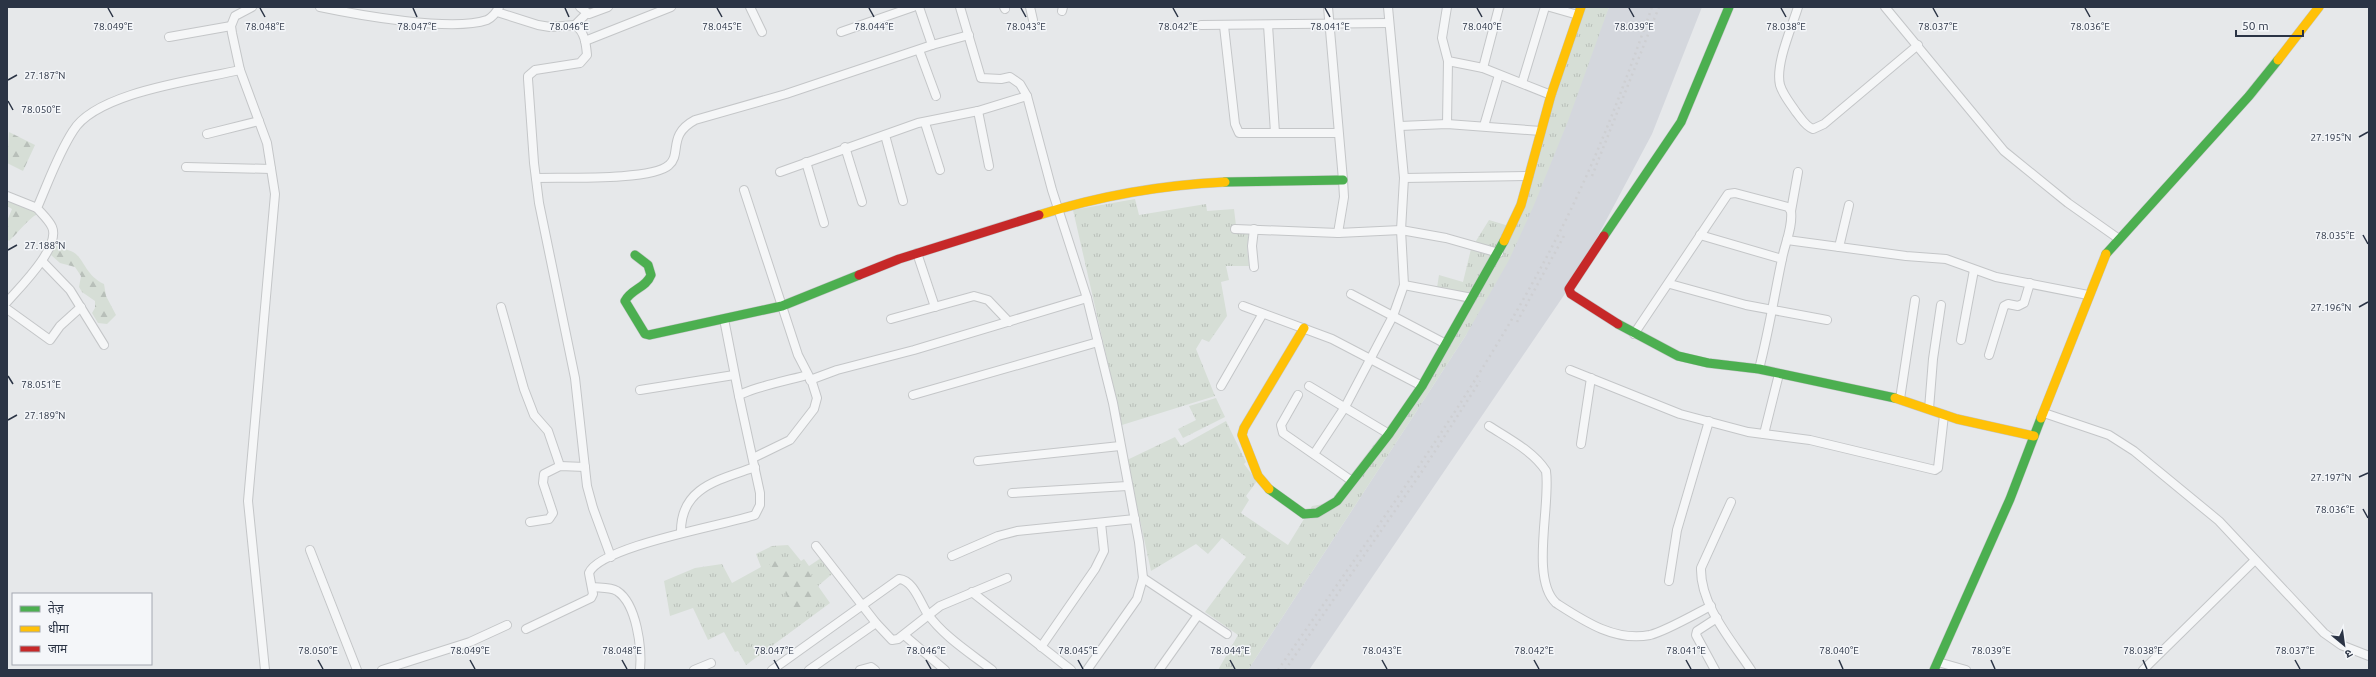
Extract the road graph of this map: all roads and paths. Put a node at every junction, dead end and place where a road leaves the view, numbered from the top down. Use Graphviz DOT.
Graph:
graph roads {
  1 [pos="252,7"];
  2 [pos="320,7"];
  3 [pos="580,7"];
  4 [pos="608,7"];
  5 [pos="671,7"];
  6 [pos="750,7"];
  7 [pos="913,7"];
  8 [pos="919,7"];
  9 [pos="960,7"];
  10 [pos="1030,7"];
  11 [pos="1328,7"];
  12 [pos="1388,7"];
  13 [pos="1447,7"];
  14 [pos="1499,7"];
  15 [pos="1545,7"];
  16 [pos="1551,7"];
  17 [pos="1729,7"];
  18 [pos="1798,7"];
  19 [pos="1885,7"];
  20 [pos="2319,7"];
  21 [pos="498,10"];
  22 [pos="1579,11"];
  23 [pos="587,13"];
  24 [pos="1033,20"];
  25 [pos="1329,23"];
  26 [pos="1389,23"];
  27 [pos="575,25"];
  28 [pos="1268,25"];
  29 [pos="231,26"];
  30 [pos="1201,26"];
  31 [pos="1224,26"];
  32 [pos="762,32"];
  33 [pos="841,32"];
  34 [pos="969,35"];
  35 [pos="168,38"];
  36 [pos="585,41"];
  37 [pos="932,45"];
  38 [pos="1918,45"];
  39 [pos="919,50"];
  40 [pos="1448,61"];
  41 [pos="1483,68"];
  42 [pos="240,70"];
  43 [pos="1500,75"];
  44 [pos="1522,83"];
  45 [pos="1551,95"];
  46 [pos="936,96"];
  47 [pos="1027,96"];
  48 [pos="978,111"];
  49 [pos="259,121"];
  50 [pos="925,123"];
  51 [pos="1447,124"];
  52 [pos="1400,126"];
  53 [pos="1484,126"];
  54 [pos="1541,131"];
  55 [pos="1275,133"];
  56 [pos="1338,133"];
  57 [pos="207,134"];
  58 [pos="885,135"];
  59 [pos="846,147"];
  60 [pos="806,162"];
  61 [pos="990,166"];
  62 [pos="186,167"];
  63 [pos="271,169"];
  64 [pos="940,170"];
  65 [pos="780,172"];
  66 [pos="1798,172"];
  67 [pos="1529,176"];
  68 [pos="536,178"];
  69 [pos="1404,178"];
  70 [pos="1344,180"];
  71 [pos="744,190"];
  72 [pos="7,196"];
  73 [pos="903,201"];
  74 [pos="862,202"];
  75 [pos="1849,205"];
  76 [pos="37,208"];
  77 [pos="1058,208"];
  78 [pos="1791,211"];
  79 [pos="824,223"];
  80 [pos="1235,228"];
  81 [pos="1254,229"];
  82 [pos="1401,230"];
  83 [pos="1338,233"];
  84 [pos="1700,235"];
  85 [pos="2119,239"];
  86 [pos="1787,240"];
  87 [pos="1839,247"];
  88 [pos="1499,252"];
  89 [pos="917,253"];
  90 [pos="634,255"];
  91 [pos="1782,259"];
  92 [pos="42,261"];
  93 [pos="1254,268"];
  94 [pos="1974,270"];
  95 [pos="2030,283"];
  96 [pos="1670,284"];
  97 [pos="1404,286"];
  98 [pos="1351,294"];
  99 [pos="2088,295"];
  100 [pos="1087,298"];
  101 [pos="1472,298"];
  102 [pos="1915,300"];
  103 [pos="7,302"];
  104 [pos="782,306"];
  105 [pos="1243,306"];
  106 [pos="1941,306"];
  107 [pos="501,307"];
  108 [pos="934,307"];
  109 [pos="80,308"];
  110 [pos="7,309"];
  111 [pos="1774,310"];
  112 [pos="1262,315"];
  113 [pos="1393,316"];
  114 [pos="724,319"];
  115 [pos="891,319"];
  116 [pos="1827,320"];
  117 [pos="1009,322"];
  118 [pos="1304,328"];
  119 [pos="1634,334"];
  120 [pos="1960,340"];
  121 [pos="1098,342"];
  122 [pos="1446,344"];
  123 [pos="104,345"];
  124 [pos="1989,354"];
  125 [pos="1370,359"];
  126 [pos="1758,369"];
  127 [pos="1570,370"];
  128 [pos="1779,374"];
  129 [pos="734,375"];
  130 [pos="809,377"];
  131 [pos="1591,378"];
  132 [pos="1221,386"];
  133 [pos="1309,386"];
  134 [pos="1422,386"];
  135 [pos="640,390"];
  136 [pos="913,395"];
  137 [pos="1298,395"];
  138 [pos="739,396"];
  139 [pos="1900,399"];
  140 [pos="1345,407"];
  141 [pos="1929,409"];
  142 [pos="2044,413"];
  143 [pos="1944,415"];
  144 [pos="1710,421"];
  145 [pos="1489,426"];
  146 [pos="1389,434"];
  147 [pos="1764,434"];
  148 [pos="2034,436"];
  149 [pos="1581,444"];
  150 [pos="1120,446"];
  151 [pos="1314,454"];
  152 [pos="753,458"];
  153 [pos="978,461"];
  154 [pos="560,466"];
  155 [pos="585,467"];
  156 [pos="755,467"];
  157 [pos="1352,481"];
  158 [pos="1128,486"];
  159 [pos="1012,493"];
  160 [pos="1731,502"];
  161 [pos="1135,519"];
  162 [pos="530,522"];
  163 [pos="1101,523"];
  164 [pos="681,533"];
  165 [pos="816,546"];
  166 [pos="310,550"];
  167 [pos="952,556"];
  168 [pos="611,557"];
  169 [pos="2255,560"];
  170 [pos="1007,578"];
  171 [pos="1143,578"];
  172 [pos="1669,581"];
  173 [pos="592,588"];
  174 [pos="972,592"];
  175 [pos="863,604"];
  176 [pos="1711,606"];
  177 [pos="928,614"];
  178 [pos="1198,615"];
  179 [pos="1718,618"];
  180 [pos="876,623"];
  181 [pos="507,625"];
  182 [pos="526,629"];
  183 [pos="904,634"];
  184 [pos="1227,634"];
  185 [pos="1041,647"];
  186 [pos="2369,656"];
  187 [pos="711,663"];
  188 [pos="1936,666"];
  189 [pos="266,670"];
  190 [pos="357,670"];
  191 [pos="382,670"];
  192 [pos="640,670"];
  193 [pos="694,670"];
  194 [pos="772,670"];
  195 [pos="809,670"];
  196 [pos="860,670"];
  197 [pos="875,670"];
  198 [pos="945,670"];
  199 [pos="992,670"];
  200 [pos="1071,670"];
  201 [pos="1087,670"];
  202 [pos="1158,670"];
  203 [pos="1715,670"];
  204 [pos="1751,670"];
  205 [pos="1966,670"];
  206 [pos="2144,670"];
  1 -- 29 [label="street"];
  2 -- 21 [label="street"];
  3 -- 23 [label="street"];
  4 -- 23 [label="street"];
  5 -- 36 [label="street"];
  6 -- 32 [label="street"];
  7 -- 33 [label="street"];
  8 -- 37 [label="street"];
  9 -- 34 [label="street"];
  10 -- 24 [label="street"];
  11 -- 25 [label="street"];
  12 -- 26 [label="street"];
  13 -- 40 [label="street"];
  14 -- 41 [label="street"];
  15 -- 44 [label="street"];
  16 -- 22 [label="street"];
  17 -- 119 [label="street"];
  18 -- 38 [label="street"];
  19 -- 38 [label="street"];
  20 -- 85 [label="street"];
  21 -- 27 [label="street"];
  22 -- 45 [label="street"];
  23 -- 27 [label="street"];
  25 -- 26 [label="street"];
  25 -- 28 [label="street"];
  25 -- 56 [label="street"];
  26 -- 52 [label="street"];
  27 -- 36 [label="street"];
  28 -- 31 [label="street"];
  28 -- 55 [label="street"];
  29 -- 35 [label="street"];
  29 -- 42 [label="street"];
  30 -- 31 [label="street"];
  31 -- 55 [label="street"];
  34 -- 37 [label="street"];
  34 -- 47 [label="street"];
  36 -- 68 [label="street"];
  37 -- 39 [label="street"];
  38 -- 85 [label="street"];
  39 -- 46 [label="street"];
  39 -- 68 [label="street"];
  40 -- 41 [label="street"];
  40 -- 51 [label="street"];
  41 -- 43 [label="street"];
  42 -- 49 [label="street"];
  42 -- 76 [label="street"];
  43 -- 44 [label="street"];
  43 -- 53 [label="street"];
  44 -- 45 [label="street"];
  45 -- 54 [label="street"];
  47 -- 48 [label="street"];
  47 -- 77 [label="street"];
  48 -- 50 [label="street"];
  48 -- 61 [label="street"];
  49 -- 57 [label="street"];
  49 -- 63 [label="street"];
  50 -- 58 [label="street"];
  50 -- 64 [label="street"];
  51 -- 52 [label="street"];
  51 -- 53 [label="street"];
  52 -- 69 [label="street"];
  53 -- 54 [label="street"];
  54 -- 67 [label="street"];
  55 -- 56 [label="street"];
  56 -- 70 [label="street"];
  58 -- 59 [label="street"];
  58 -- 73 [label="street"];
  59 -- 60 [label="street"];
  59 -- 74 [label="street"];
  60 -- 65 [label="street"];
  60 -- 79 [label="street"];
  62 -- 63 [label="street"];
  63 -- 189 [label="street"];
  66 -- 78 [label="street"];
  67 -- 69 [label="street"];
  67 -- 88 [label="street"];
  68 -- 155 [label="street"];
  69 -- 82 [label="street"];
  70 -- 77 [label="street"];
  70 -- 83 [label="street"];
  71 -- 104 [label="street"];
  72 -- 76 [label="street"];
  75 -- 87 [label="street"];
  76 -- 92 [label="street"];
  77 -- 89 [label="street"];
  77 -- 100 [label="street"];
  78 -- 84 [label="street"];
  78 -- 86 [label="street"];
  80 -- 81 [label="street"];
  81 -- 83 [label="street"];
  81 -- 93 [label="street"];
  82 -- 83 [label="street"];
  82 -- 88 [label="street"];
  82 -- 97 [label="street"];
  84 -- 91 [label="street"];
  84 -- 96 [label="street"];
  85 -- 99 [label="street"];
  86 -- 87 [label="street"];
  86 -- 91 [label="street"];
  87 -- 94 [label="street"];
  88 -- 101 [label="street"];
  89 -- 104 [label="street"];
  89 -- 108 [label="street"];
  90 -- 114 [label="street"];
  91 -- 111 [label="street"];
  92 -- 103 [label="street"];
  92 -- 109 [label="street"];
  94 -- 95 [label="street"];
  94 -- 120 [label="street"];
  95 -- 99 [label="street"];
  95 -- 124 [label="street"];
  96 -- 111 [label="street"];
  96 -- 119 [label="street"];
  97 -- 101 [label="street"];
  97 -- 113 [label="street"];
  98 -- 113 [label="street"];
  99 -- 142 [label="street"];
  100 -- 117 [label="street"];
  100 -- 121 [label="street"];
  101 -- 122 [label="street"];
  102 -- 139 [label="street"];
  104 -- 114 [label="street"];
  104 -- 130 [label="street"];
  105 -- 112 [label="street"];
  106 -- 141 [label="street"];
  107 -- 154 [label="street"];
  108 -- 115 [label="street"];
  108 -- 117 [label="street"];
  109 -- 110 [label="street"];
  109 -- 123 [label="street"];
  111 -- 116 [label="street"];
  111 -- 126 [label="street"];
  112 -- 118 [label="street"];
  112 -- 132 [label="street"];
  113 -- 122 [label="street"];
  113 -- 125 [label="street"];
  114 -- 129 [label="street"];
  117 -- 130 [label="street"];
  118 -- 125 [label="street"];
  118 -- 157 [label="street"];
  119 -- 126 [label="street"];
  121 -- 136 [label="street"];
  121 -- 150 [label="street"];
  122 -- 134 [label="street"];
  125 -- 134 [label="street"];
  125 -- 140 [label="street"];
  126 -- 128 [label="street"];
  127 -- 131 [label="street"];
  128 -- 139 [label="street"];
  128 -- 147 [label="street"];
  129 -- 135 [label="street"];
  129 -- 138 [label="street"];
  130 -- 138 [label="street"];
  130 -- 152 [label="street"];
  131 -- 144 [label="street"];
  131 -- 149 [label="street"];
  133 -- 140 [label="street"];
  134 -- 146 [label="street"];
  137 -- 151 [label="street"];
  138 -- 152 [label="street"];
  139 -- 141 [label="street"];
  140 -- 146 [label="street"];
  140 -- 151 [label="street"];
  141 -- 143 [label="street"];
  142 -- 148 [label="street"];
  142 -- 169 [label="street"];
  143 -- 147 [label="street"];
  143 -- 148 [label="street"];
  144 -- 147 [label="street"];
  144 -- 172 [label="street"];
  145 -- 176 [label="street"];
  146 -- 157 [label="street"];
  148 -- 188 [label="street"];
  150 -- 153 [label="street"];
  150 -- 158 [label="street"];
  151 -- 157 [label="street"];
  152 -- 156 [label="street"];
  154 -- 155 [label="street"];
  154 -- 162 [label="street"];
  155 -- 168 [label="street"];
  156 -- 164 [label="street"];
  156 -- 164 [label="street"];
  158 -- 159 [label="street"];
  158 -- 161 [label="street"];
  160 -- 176 [label="street"];
  161 -- 163 [label="street"];
  161 -- 171 [label="street"];
  163 -- 167 [label="street"];
  163 -- 185 [label="street"];
  164 -- 168 [label="street"];
  165 -- 175 [label="street"];
  166 -- 190 [label="street"];
  168 -- 173 [label="street"];
  169 -- 186 [label="street"];
  169 -- 206 [label="street"];
  170 -- 174 [label="street"];
  171 -- 178 [label="street"];
  171 -- 201 [label="street"];
  173 -- 182 [label="street"];
  173 -- 192 [label="street"];
  174 -- 177 [label="street"];
  174 -- 185 [label="street"];
  175 -- 177 [label="street"];
  175 -- 180 [label="street"];
  175 -- 194 [label="street"];
  176 -- 179 [label="street"];
  177 -- 183 [label="street"];
  177 -- 199 [label="street"];
  178 -- 184 [label="street"];
  178 -- 202 [label="street"];
  179 -- 203 [label="street"];
  179 -- 204 [label="street"];
  180 -- 183 [label="street"];
  180 -- 195 [label="street"];
  181 -- 191 [label="street"];
  183 -- 198 [label="street"];
  185 -- 200 [label="street"];
  187 -- 193 [label="street"];
  188 -- 205 [label="street"];
  196 -- 197 [label="street"];
}
